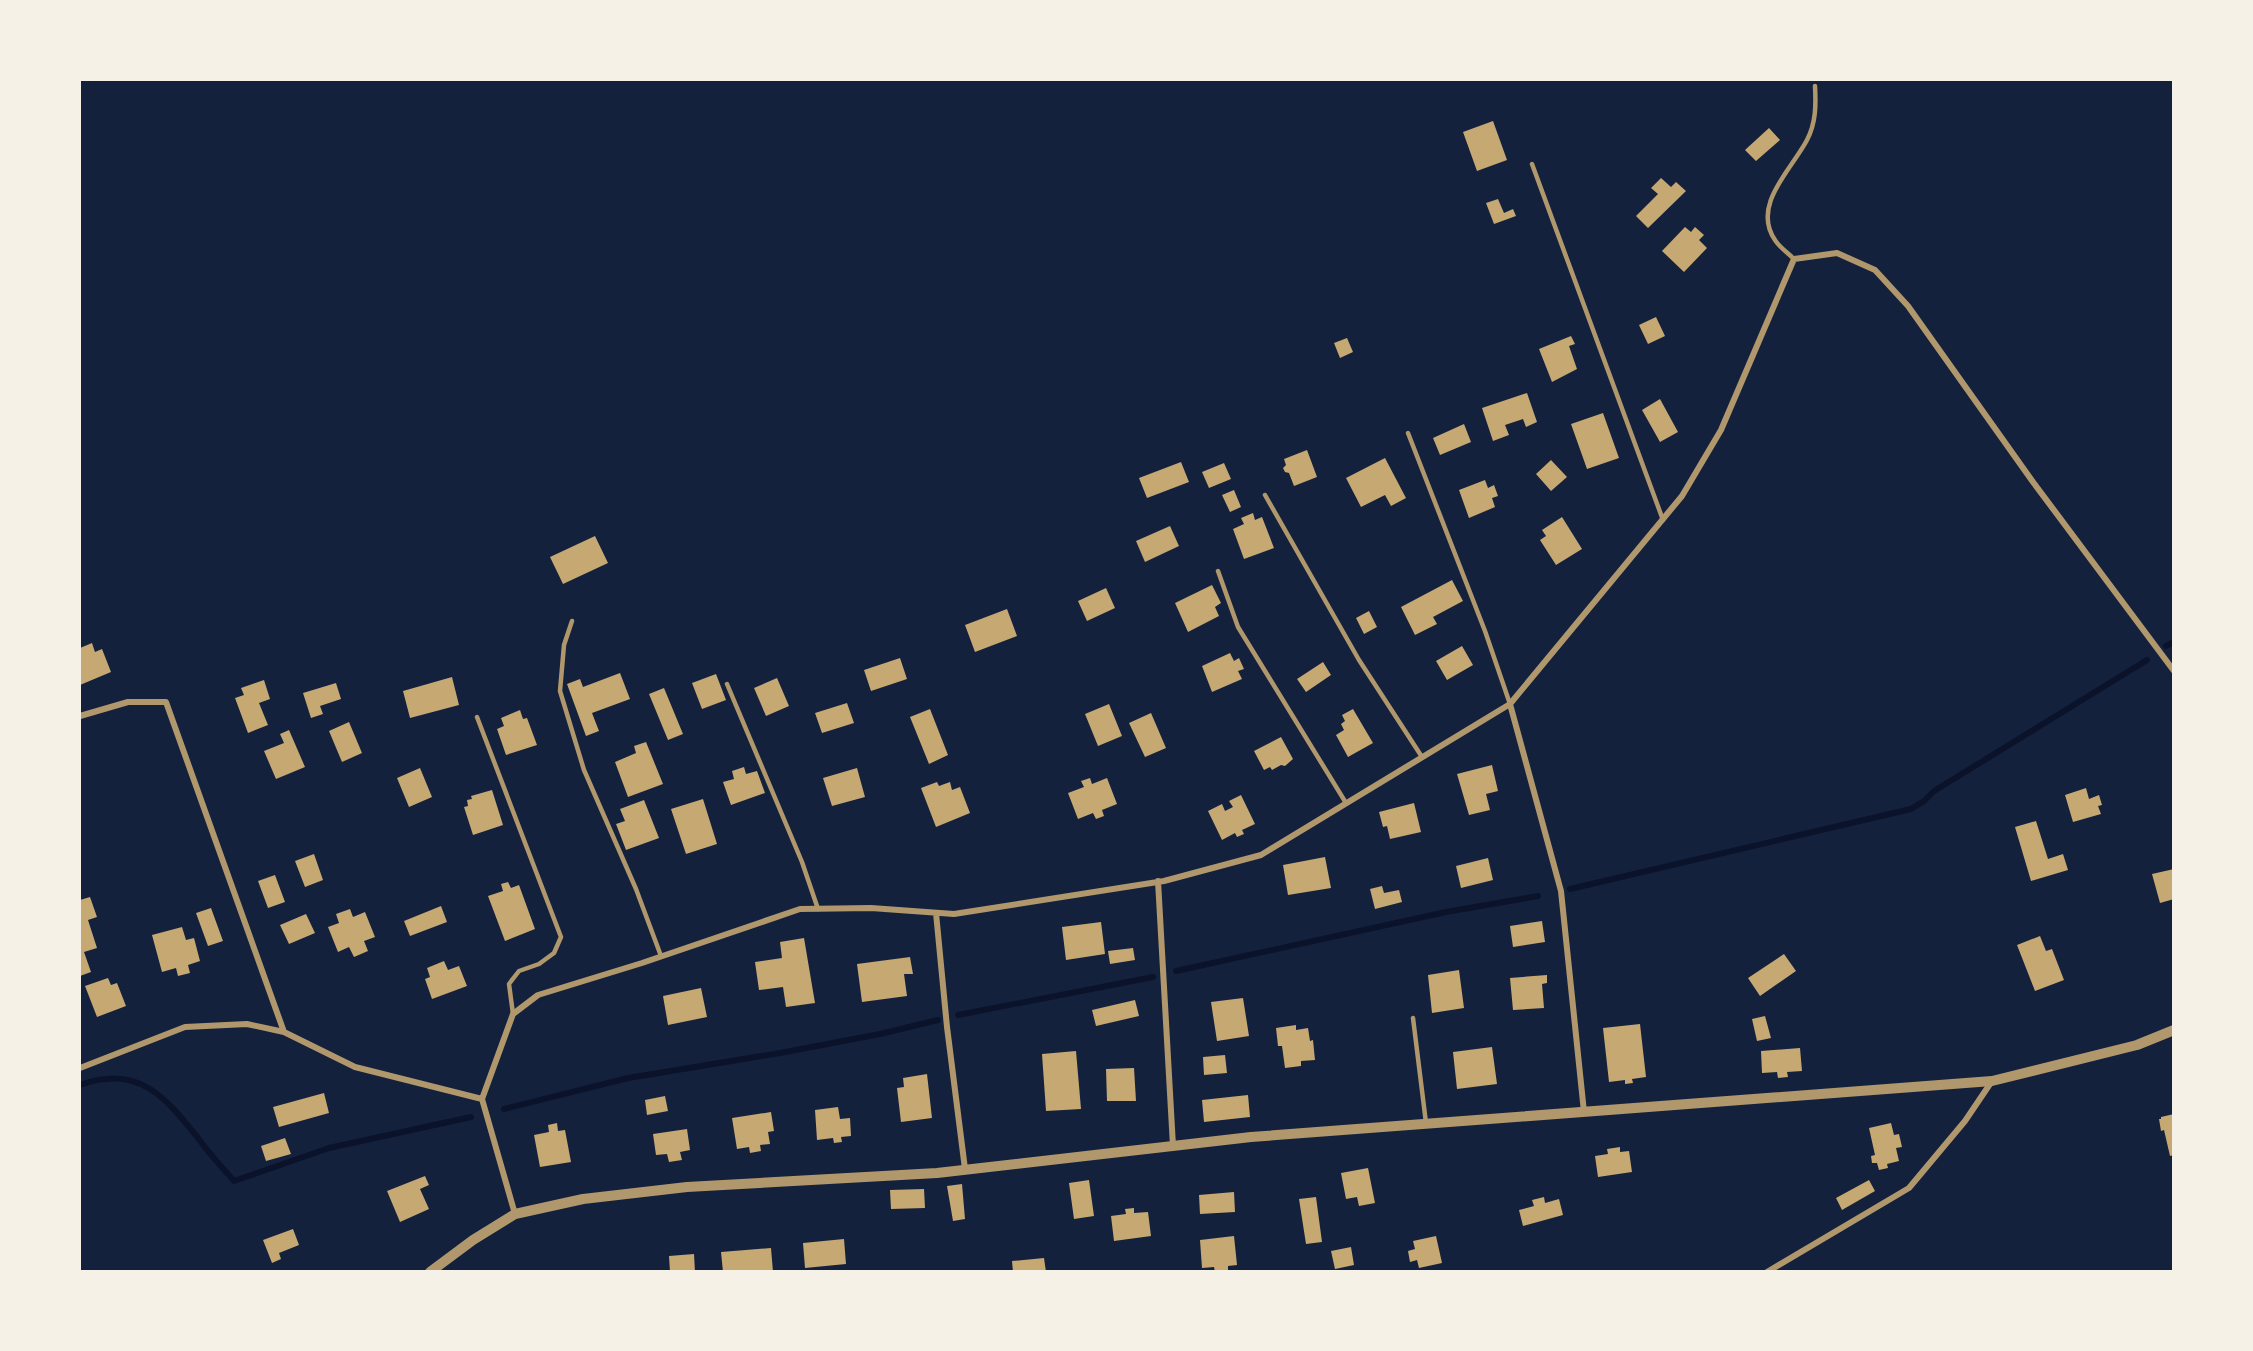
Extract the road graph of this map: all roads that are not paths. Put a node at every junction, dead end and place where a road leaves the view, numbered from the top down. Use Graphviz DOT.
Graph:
graph roads {
  1 [pos="1815,86"];
  2 [pos="1532,164"];
  3 [pos="1794,259"];
  4 [pos="1408,432"];
  5 [pos="1265,495"];
  6 [pos="1663,520"];
  7 [pos="1218,570"];
  8 [pos="572,621"];
  9 [pos="2174,671"];
  10 [pos="727,684"];
  11 [pos="1510,704"];
  12 [pos="80,716"];
  13 [pos="477,717"];
  14 [pos="1422,757"];
  15 [pos="1346,803"];
  16 [pos="1158,882"];
  17 [pos="818,909"];
  18 [pos="936,913"];
  19 [pos="662,956"];
  20 [pos="513,1014"];
  21 [pos="1413,1018"];
  22 [pos="2174,1030"];
  23 [pos="284,1032"];
  24 [pos="80,1068"];
  25 [pos="1992,1081"];
  26 [pos="482,1099"];
  27 [pos="1584,1112"];
  28 [pos="1426,1124"];
  29 [pos="1173,1146"];
  30 [pos="965,1169"];
  31 [pos="515,1214"];
  32 [pos="430,1272"];
  33 [pos="1767,1272"];
  1 -- 3 [label="lane"];
  2 -- 6 [label="lane"];
  3 -- 6 [label="street"];
  3 -- 9 [label="street"];
  4 -- 11 [label="lane"];
  5 -- 14 [label="lane"];
  6 -- 11 [label="street"];
  7 -- 15 [label="lane"];
  8 -- 19 [label="lane"];
  10 -- 17 [label="lane"];
  11 -- 14 [label="street"];
  11 -- 27 [label="street"];
  12 -- 23 [label="street"];
  13 -- 20 [label="lane"];
  14 -- 15 [label="street"];
  15 -- 16 [label="street"];
  16 -- 18 [label="street"];
  16 -- 29 [label="street"];
  17 -- 18 [label="street"];
  17 -- 19 [label="street"];
  18 -- 30 [label="street"];
  19 -- 20 [label="street"];
  20 -- 26 [label="street"];
  21 -- 28 [label="lane"];
  22 -- 25 [label="street"];
  23 -- 24 [label="street"];
  23 -- 26 [label="street"];
  25 -- 27 [label="street"];
  25 -- 33 [label="street"];
  26 -- 31 [label="street"];
  27 -- 28 [label="street"];
  28 -- 29 [label="street"];
  29 -- 30 [label="street"];
  30 -- 31 [label="street"];
  31 -- 32 [label="street"];
}
